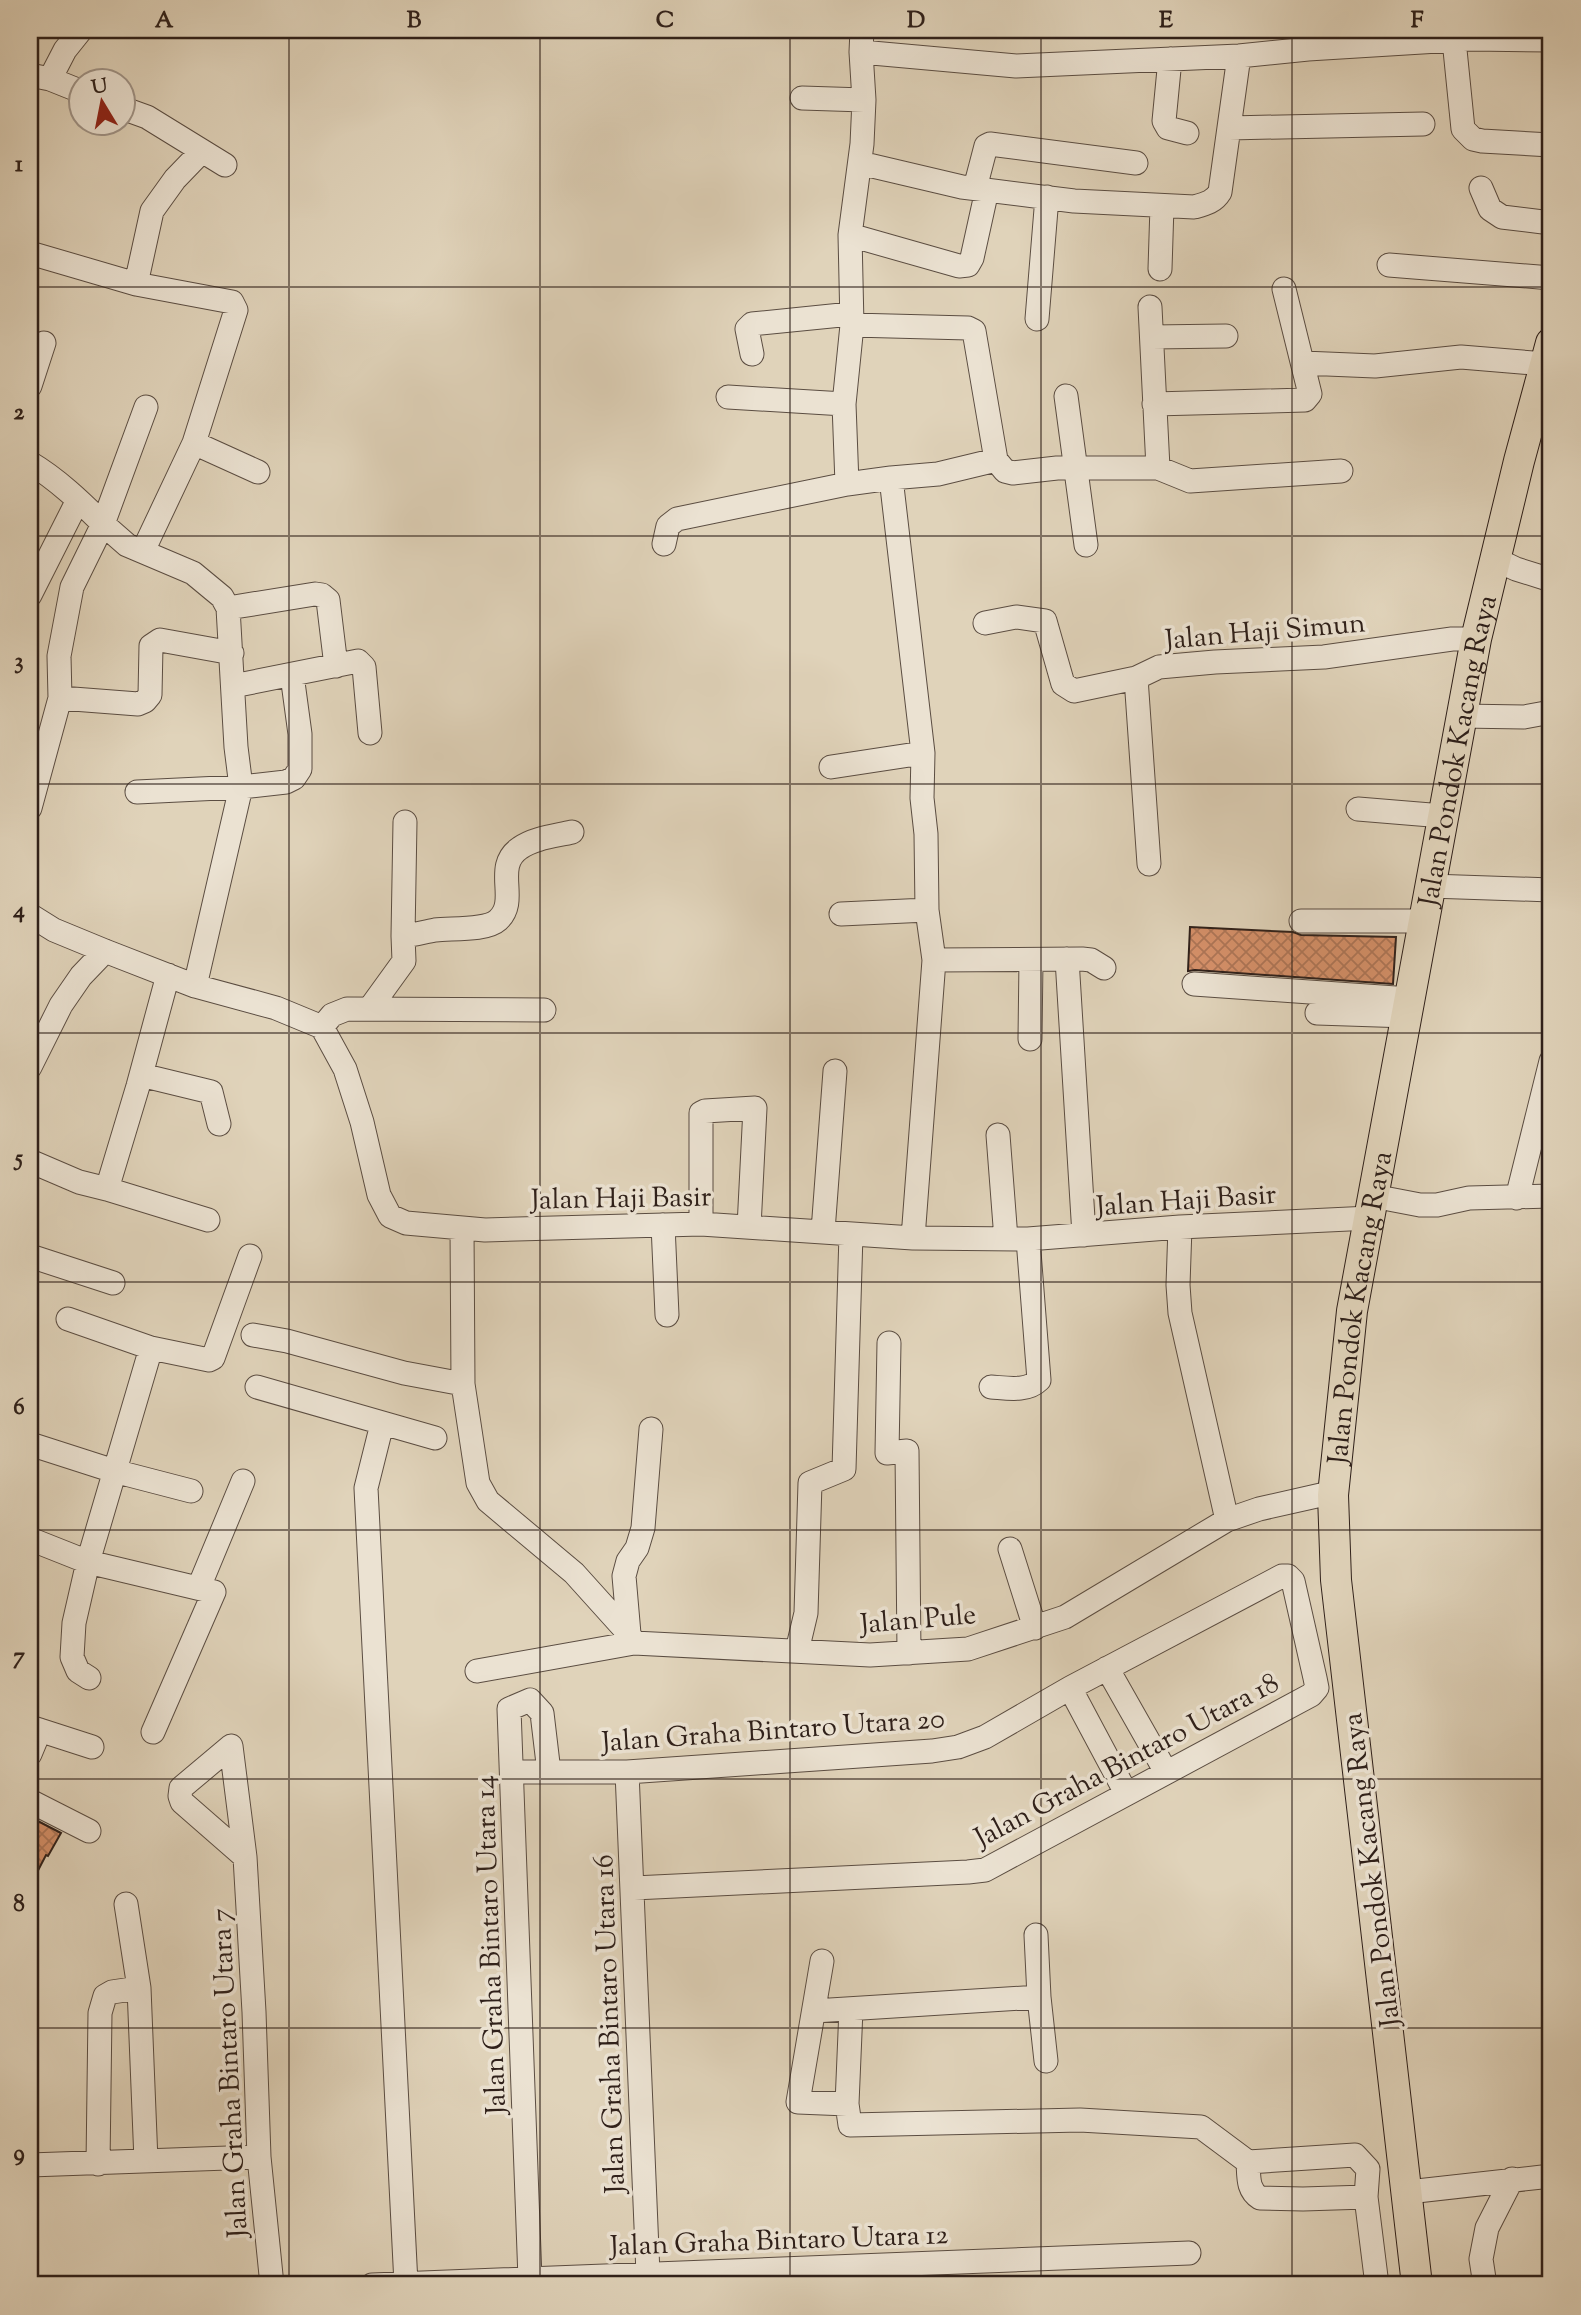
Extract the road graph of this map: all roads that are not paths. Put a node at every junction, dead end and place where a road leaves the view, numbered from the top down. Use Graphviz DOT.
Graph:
graph roads {
  1 [pos="80,30"];
  2 [pos="1390,37"];
  3 [pos="1306,39"];
  4 [pos="1454,40"];
  5 [pos="1551,40"];
  6 [pos="861,41"];
  7 [pos="1238,56"];
  8 [pos="1171,59"];
  9 [pos="40,77"];
  10 [pos="66,86"];
  11 [pos="802,97"];
  12 [pos="864,100"];
  13 [pos="136,113"];
  14 [pos="1423,124"];
  15 [pos="1230,128"];
  16 [pos="1187,133"];
  17 [pos="1551,145"];
  18 [pos="202,151"];
  19 [pos="860,163"];
  20 [pos="1136,163"];
  21 [pos="225,165"];
  22 [pos="1481,188"];
  23 [pos="981,189"];
  24 [pos="1047,197"];
  25 [pos="1162,206"];
  26 [pos="1551,223"];
  27 [pos="850,235"];
  28 [pos="30,253"];
  29 [pos="1389,265"];
  30 [pos="1160,269"];
  31 [pos="1551,278"];
  32 [pos="136,284"];
  33 [pos="1284,289"];
  34 [pos="1150,307"];
  35 [pos="852,319"];
  36 [pos="1037,319"];
  37 [pos="1226,336"];
  38 [pos="1152,337"];
  39 [pos="44,342"];
  40 [pos="1549,353"];
  41 [pos="752,354"];
  42 [pos="1303,363"];
  43 [pos="30,386"];
  44 [pos="1066,396"];
  45 [pos="729,397"];
  46 [pos="844,404"];
  47 [pos="1154,404"];
  48 [pos="146,407"];
  49 [pos="194,443"];
  50 [pos="996,460"];
  51 [pos="30,463"];
  52 [pos="1078,468"];
  53 [pos="1158,468"];
  54 [pos="1340,471"];
  55 [pos="258,472"];
  56 [pos="891,478"];
  57 [pos="846,484"];
  58 [pos="78,499"];
  59 [pos="103,524"];
  60 [pos="664,544"];
  61 [pos="1086,545"];
  62 [pos="142,551"];
  63 [pos="1495,559"];
  64 [pos="1551,580"];
  65 [pos="30,595"];
  66 [pos="228,608"];
  67 [pos="985,623"];
  68 [pos="1476,639"];
  69 [pos="232,653"];
  70 [pos="336,666"];
  71 [pos="292,675"];
  72 [pos="1136,678"];
  73 [pos="233,686"];
  74 [pos="61,698"];
  75 [pos="1551,712"];
  76 [pos="1461,716"];
  77 [pos="370,733"];
  78 [pos="923,753"];
  79 [pos="831,767"];
  80 [pos="241,787"];
  81 [pos="137,792"];
  82 [pos="30,808"];
  83 [pos="1358,809"];
  84 [pos="1443,816"];
  85 [pos="405,822"];
  86 [pos="572,832"];
  87 [pos="1149,864"];
  88 [pos="1430,886"];
  89 [pos="1551,890"];
  90 [pos="927,910"];
  91 [pos="841,914"];
  92 [pos="30,915"];
  93 [pos="1301,921"];
  94 [pos="1424,921"];
  95 [pos="403,936"];
  96 [pos="105,951"];
  97 [pos="934,960"];
  98 [pos="1031,960"];
  99 [pos="1067,960"];
  100 [pos="1104,968"];
  101 [pos="168,975"];
  102 [pos="1194,984"];
  103 [pos="195,986"];
  104 [pos="1409,1007"];
  105 [pos="370,1008"];
  106 [pos="544,1010"];
  107 [pos="1317,1013"];
  108 [pos="322,1027"];
  109 [pos="1030,1039"];
  110 [pos="1551,1061"];
  111 [pos="30,1066"];
  112 [pos="835,1071"];
  113 [pos="141,1076"];
  114 [pos="219,1124"];
  115 [pos="998,1135"];
  116 [pos="30,1161"];
  117 [pos="107,1189"];
  118 [pos="1551,1196"];
  119 [pos="1517,1198"];
  120 [pos="1371,1207"];
  121 [pos="208,1220"];
  122 [pos="701,1224"];
  123 [pos="663,1225"];
  124 [pos="750,1227"];
  125 [pos="1180,1227"];
  126 [pos="462,1228"];
  127 [pos="823,1231"];
  128 [pos="851,1234"];
  129 [pos="1084,1235"];
  130 [pos="914,1238"];
  131 [pos="1017,1239"];
  132 [pos="30,1256"];
  133 [pos="250,1256"];
  134 [pos="113,1283"];
  135 [pos="667,1315"];
  136 [pos="68,1319"];
  137 [pos="253,1335"];
  138 [pos="889,1343"];
  139 [pos="151,1348"];
  140 [pos="463,1384"];
  141 [pos="257,1387"];
  142 [pos="991,1387"];
  143 [pos="382,1424"];
  144 [pos="651,1429"];
  145 [pos="435,1438"];
  146 [pos="30,1444"];
  147 [pos="114,1471"];
  148 [pos="243,1481"];
  149 [pos="191,1492"];
  150 [pos="1333,1495"];
  151 [pos="1227,1520"];
  152 [pos="30,1539"];
  153 [pos="1010,1549"];
  154 [pos="88,1562"];
  155 [pos="1288,1576"];
  156 [pos="199,1587"];
  157 [pos="1035,1628"];
  158 [pos="631,1639"];
  159 [pos="797,1651"];
  160 [pos="909,1653"];
  161 [pos="1107,1668"];
  162 [pos="477,1671"];
  163 [pos="89,1678"];
  164 [pos="1070,1688"];
  165 [pos="35,1728"];
  166 [pos="153,1732"];
  167 [pos="92,1747"];
  168 [pos="30,1755"];
  169 [pos="513,1772"];
  170 [pos="550,1772"];
  171 [pos="627,1772"];
  172 [pos="1166,1772"];
  173 [pos="1126,1793"];
  174 [pos="30,1801"];
  175 [pos="89,1831"];
  176 [pos="245,1857"];
  177 [pos="634,1888"];
  178 [pos="126,1904"];
  179 [pos="1036,1935"];
  180 [pos="822,1961"];
  181 [pos="139,1988"];
  182 [pos="1039,1997"];
  183 [pos="851,2009"];
  184 [pos="814,2011"];
  185 [pos="1046,2061"];
  186 [pos="847,2104"];
  187 [pos="258,2157"];
  188 [pos="146,2161"];
  189 [pos="1248,2162"];
  190 [pos="98,2164"];
  191 [pos="30,2165"];
  192 [pos="1551,2176"];
  193 [pos="1512,2179"];
  194 [pos="1408,2192"];
  195 [pos="1366,2197"];
  196 [pos="1189,2253"];
  197 [pos="648,2274"];
  198 [pos="530,2279"];
  199 [pos="476,2283"];
  200 [pos="406,2284"];
  201 [pos="272,2285"];
  202 [pos="372,2285"];
  203 [pos="1377,2285"];
  204 [pos="1417,2285"];
  205 [pos="1485,2285"];
  1 -- 9 [label="street"];
  2 -- 3 [label="street"];
  2 -- 4 [label="street"];
  3 -- 7 [label="street"];
  4 -- 5 [label="street"];
  4 -- 17 [label="street"];
  6 -- 8 [label="street"];
  6 -- 12 [label="street"];
  7 -- 8 [label="street"];
  7 -- 15 [label="street"];
  8 -- 16 [label="street"];
  9 -- 10 [label="street"];
  11 -- 12 [label="street"];
  12 -- 19 [label="street"];
  13 -- 18 [label="street"];
  14 -- 15 [label="street"];
  15 -- 25 [label="street"];
  18 -- 21 [label="street"];
  18 -- 32 [label="street"];
  19 -- 23 [label="street"];
  19 -- 27 [label="street"];
  20 -- 23 [label="street"];
  22 -- 26 [label="street"];
  23 -- 24 [label="street"];
  23 -- 27 [label="street"];
  24 -- 25 [label="street"];
  24 -- 36 [label="street"];
  25 -- 30 [label="street"];
  27 -- 35 [label="street"];
  28 -- 32 [label="street"];
  29 -- 31 [label="street"];
  32 -- 49 [label="street"];
  33 -- 42 [label="street"];
  34 -- 38 [label="street"];
  35 -- 41 [label="street"];
  35 -- 46 [label="street"];
  35 -- 50 [label="street"];
  37 -- 38 [label="street"];
  38 -- 47 [label="street"];
  39 -- 43 [label="street"];
  40 -- 42 [label="street"];
  40 -- 63 [label="main road, Jalan Pondok Kacang Raya"];
  42 -- 47 [label="street"];
  44 -- 52 [label="street"];
  45 -- 46 [label="street"];
  46 -- 57 [label="street"];
  47 -- 53 [label="street"];
  48 -- 59 [label="street"];
  49 -- 55 [label="street"];
  49 -- 62 [label="street"];
  50 -- 52 [label="street"];
  50 -- 56 [label="street"];
  51 -- 58 [label="street"];
  52 -- 53 [label="street"];
  52 -- 61 [label="street"];
  53 -- 54 [label="street"];
  56 -- 57 [label="street"];
  56 -- 78 [label="street"];
  57 -- 60 [label="street"];
  58 -- 59 [label="street"];
  58 -- 65 [label="street"];
  59 -- 62 [label="street"];
  59 -- 74 [label="street"];
  62 -- 66 [label="street"];
  63 -- 64 [label="street"];
  63 -- 68 [label="main road, Jalan Pondok Kacang Raya"];
  66 -- 69 [label="street"];
  66 -- 70 [label="street"];
  67 -- 72 [label="street, Jalan Haji Simun"];
  68 -- 72 [label="street, Jalan Haji Simun"];
  68 -- 76 [label="main road, Jalan Pondok Kacang Raya"];
  69 -- 73 [label="street"];
  69 -- 74 [label="street"];
  70 -- 71 [label="street"];
  70 -- 77 [label="street"];
  71 -- 73 [label="street"];
  71 -- 80 [label="street"];
  72 -- 87 [label="street"];
  73 -- 80 [label="street"];
  74 -- 82 [label="street"];
  75 -- 76 [label="street"];
  76 -- 84 [label="main road, Jalan Pondok Kacang Raya"];
  78 -- 79 [label="street"];
  78 -- 90 [label="street"];
  80 -- 81 [label="street"];
  80 -- 103 [label="street"];
  83 -- 84 [label="street"];
  84 -- 88 [label="main road, Jalan Pondok Kacang Raya"];
  85 -- 95 [label="street"];
  86 -- 95 [label="street"];
  88 -- 89 [label="street"];
  88 -- 94 [label="main road, Jalan Pondok Kacang Raya"];
  90 -- 91 [label="street"];
  90 -- 97 [label="street"];
  92 -- 96 [label="street"];
  93 -- 94 [label="street"];
  94 -- 104 [label="main road, Jalan Pondok Kacang Raya"];
  95 -- 105 [label="street"];
  96 -- 101 [label="street"];
  96 -- 111 [label="street"];
  97 -- 98 [label="street"];
  97 -- 130 [label="street"];
  98 -- 99 [label="street"];
  98 -- 109 [label="street"];
  99 -- 100 [label="street"];
  99 -- 129 [label="street"];
  101 -- 103 [label="street"];
  101 -- 113 [label="street"];
  102 -- 104 [label="street"];
  103 -- 108 [label="street"];
  104 -- 107 [label="street"];
  104 -- 120 [label="main road, Jalan Pondok Kacang Raya"];
  105 -- 106 [label="street"];
  105 -- 108 [label="street"];
  108 -- 126 [label="street, Jalan Haji Basir"];
  110 -- 119 [label="street"];
  112 -- 127 [label="street"];
  113 -- 114 [label="street"];
  113 -- 117 [label="street"];
  115 -- 131 [label="street"];
  116 -- 117 [label="street"];
  117 -- 121 [label="street"];
  118 -- 119 [label="street, Jalan Haji Basir"];
  119 -- 120 [label="street, Jalan Haji Basir"];
  120 -- 125 [label="street, Jalan Haji Basir"];
  120 -- 150 [label="main road, Jalan Pondok Kacang Raya"];
  122 -- 123 [label="street, Jalan Haji Basir"];
  122 -- 124 [label="street, Jalan Haji Basir"];
  122 -- 124 [label="street"];
  123 -- 126 [label="street, Jalan Haji Basir"];
  123 -- 135 [label="street"];
  124 -- 127 [label="street, Jalan Haji Basir"];
  125 -- 129 [label="street, Jalan Haji Basir"];
  125 -- 151 [label="street"];
  126 -- 140 [label="street"];
  127 -- 128 [label="street, Jalan Haji Basir"];
  128 -- 130 [label="street, Jalan Haji Basir"];
  128 -- 159 [label="street"];
  129 -- 131 [label="street, Jalan Haji Basir"];
  130 -- 131 [label="street, Jalan Haji Basir"];
  131 -- 142 [label="street"];
  132 -- 134 [label="street"];
  133 -- 139 [label="street"];
  136 -- 139 [label="street"];
  137 -- 140 [label="street"];
  138 -- 160 [label="street"];
  139 -- 147 [label="street"];
  140 -- 158 [label="street"];
  141 -- 143 [label="street"];
  143 -- 145 [label="street"];
  143 -- 200 [label="street"];
  144 -- 158 [label="street"];
  146 -- 147 [label="street"];
  147 -- 149 [label="street"];
  147 -- 154 [label="street"];
  148 -- 156 [label="street"];
  150 -- 151 [label="street, Jalan Pule"];
  150 -- 194 [label="main road, Jalan Pondok Kacang Raya"];
  151 -- 157 [label="street, Jalan Pule"];
  152 -- 154 [label="street"];
  153 -- 157 [label="street"];
  154 -- 156 [label="street"];
  154 -- 163 [label="street"];
  155 -- 161 [label="street, Jalan Graha Bintaro Utara 20"];
  155 -- 172 [label="street, Jalan Graha Bintaro Utara 18"];
  156 -- 166 [label="street"];
  157 -- 160 [label="street, Jalan Pule"];
  158 -- 159 [label="street, Jalan Pule"];
  158 -- 162 [label="street, Jalan Pule"];
  159 -- 160 [label="street, Jalan Pule"];
  161 -- 164 [label="street, Jalan Graha Bintaro Utara 20"];
  161 -- 172 [label="street"];
  164 -- 171 [label="street, Jalan Graha Bintaro Utara 20"];
  164 -- 173 [label="street"];
  165 -- 167 [label="street"];
  165 -- 168 [label="street"];
  169 -- 170 [label="street, Jalan Graha Bintaro Utara 20"];
  169 -- 170 [label="street, Jalan Graha Bintaro Utara 14"];
  169 -- 198 [label="street, Jalan Graha Bintaro Utara 14"];
  170 -- 171 [label="street, Jalan Graha Bintaro Utara 20"];
  171 -- 177 [label="street, Jalan Graha Bintaro Utara 16"];
  172 -- 173 [label="street, Jalan Graha Bintaro Utara 18"];
  173 -- 177 [label="street, Jalan Graha Bintaro Utara 18"];
  174 -- 175 [label="street"];
  176 -- 187 [label="street, Jalan Graha Bintaro Utara 7"];
  177 -- 197 [label="street, Jalan Graha Bintaro Utara 16"];
  178 -- 181 [label="street"];
  179 -- 182 [label="street"];
  180 -- 184 [label="street"];
  181 -- 188 [label="street"];
  181 -- 190 [label="street"];
  182 -- 183 [label="street"];
  182 -- 185 [label="street"];
  183 -- 184 [label="street"];
  183 -- 186 [label="street"];
  184 -- 186 [label="street"];
  186 -- 189 [label="street"];
  187 -- 188 [label="street"];
  187 -- 201 [label="street, Jalan Graha Bintaro Utara 7"];
  188 -- 190 [label="street"];
  189 -- 195 [label="street"];
  189 -- 195 [label="street"];
  190 -- 191 [label="street"];
  192 -- 193 [label="street"];
  193 -- 194 [label="street"];
  193 -- 205 [label="street"];
  194 -- 204 [label="main road, Jalan Pondok Kacang Raya"];
  195 -- 203 [label="street"];
  196 -- 197 [label="street, Jalan Graha Bintaro Utara 12"];
  197 -- 198 [label="street, Jalan Graha Bintaro Utara 12"];
  198 -- 199 [label="street, Jalan Graha Bintaro Utara 12"];
  199 -- 200 [label="street, Jalan Graha Bintaro Utara 12"];
  200 -- 202 [label="street, Jalan Graha Bintaro Utara 12"];
}
